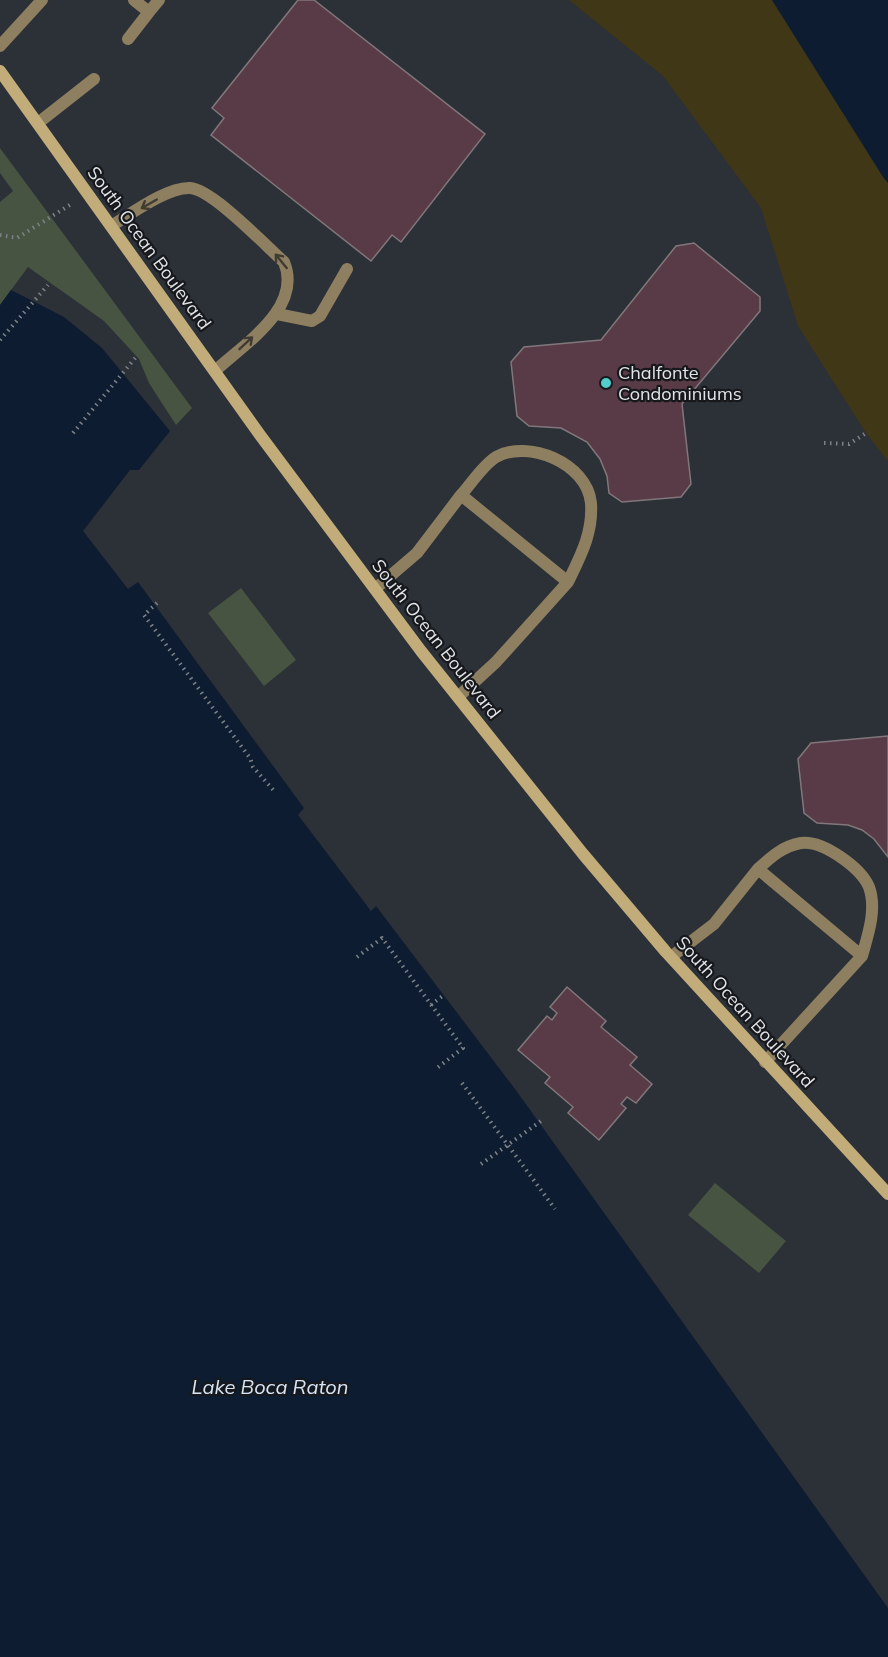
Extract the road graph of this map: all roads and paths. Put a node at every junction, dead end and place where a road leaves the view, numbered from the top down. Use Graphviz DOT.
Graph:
graph roads {
  1 [pos="42,0"];
  2 [pos="134,0"];
  3 [pos="159,0"];
  4 [pos="149,12"];
  5 [pos="128,39"];
  6 [pos="0,46"];
  7 [pos="0,71"];
  8 [pos="94,79"];
  9 [pos="38,123"];
  10 [pos="88,193"];
  11 [pos="111,226"];
  12 [pos="0,235"];
  13 [pos="347,269"];
  14 [pos="48,285"];
  15 [pos="277,314"];
  16 [pos="0,340"];
  17 [pos="136,357"];
  18 [pos="215,371"];
  19 [pos="73,433"];
  20 [pos="866,433"];
  21 [pos="824,443"];
  22 [pos="461,495"];
  23 [pos="568,582"];
  24 [pos="375,589"];
  25 [pos="158,603"];
  26 [pos="458,697"];
  27 [pos="275,792"];
  28 [pos="758,869"];
  29 [pos="862,956"];
  30 [pos="357,957"];
  31 [pos="671,957"];
  32 [pos="445,994"];
  33 [pos="431,1005"];
  34 [pos="765,1062"];
  35 [pos="437,1068"];
  36 [pos="462,1083"];
  37 [pos="541,1121"];
  38 [pos="508,1146"];
  39 [pos="481,1164"];
  40 [pos="888,1194"];
  41 [pos="555,1209"];
  1 -- 6 [label="lane"];
  2 -- 4 [label="lane"];
  3 -- 4 [label="lane"];
  4 -- 5 [label="lane"];
  7 -- 9 [label="main road, South Ocean Boulevard"];
  8 -- 9 [label="lane"];
  9 -- 10 [label="main road, South Ocean Boulevard"];
  10 -- 11 [label="main road, South Ocean Boulevard"];
  10 -- 12 [label="path"];
  15 -- 11 [label="lane, one-way"];
  11 -- 18 [label="main road, South Ocean Boulevard"];
  13 -- 15 [label="lane"];
  14 -- 16 [label="path"];
  18 -- 15 [label="lane, one-way"];
  17 -- 19 [label="path"];
  18 -- 24 [label="main road, South Ocean Boulevard"];
  20 -- 21 [label="path"];
  22 -- 23 [label="lane"];
  22 -- 23 [label="lane"];
  22 -- 24 [label="lane"];
  23 -- 26 [label="lane"];
  24 -- 26 [label="main road, South Ocean Boulevard"];
  25 -- 27 [label="path"];
  26 -- 31 [label="main road, South Ocean Boulevard"];
  28 -- 29 [label="lane"];
  28 -- 29 [label="lane"];
  28 -- 31 [label="lane"];
  29 -- 34 [label="lane"];
  30 -- 33 [label="path"];
  31 -- 34 [label="main road, South Ocean Boulevard"];
  32 -- 33 [label="path"];
  33 -- 35 [label="path"];
  34 -- 40 [label="main road, South Ocean Boulevard"];
  36 -- 38 [label="path"];
  37 -- 38 [label="path"];
  38 -- 39 [label="path"];
  38 -- 41 [label="path"];
}
